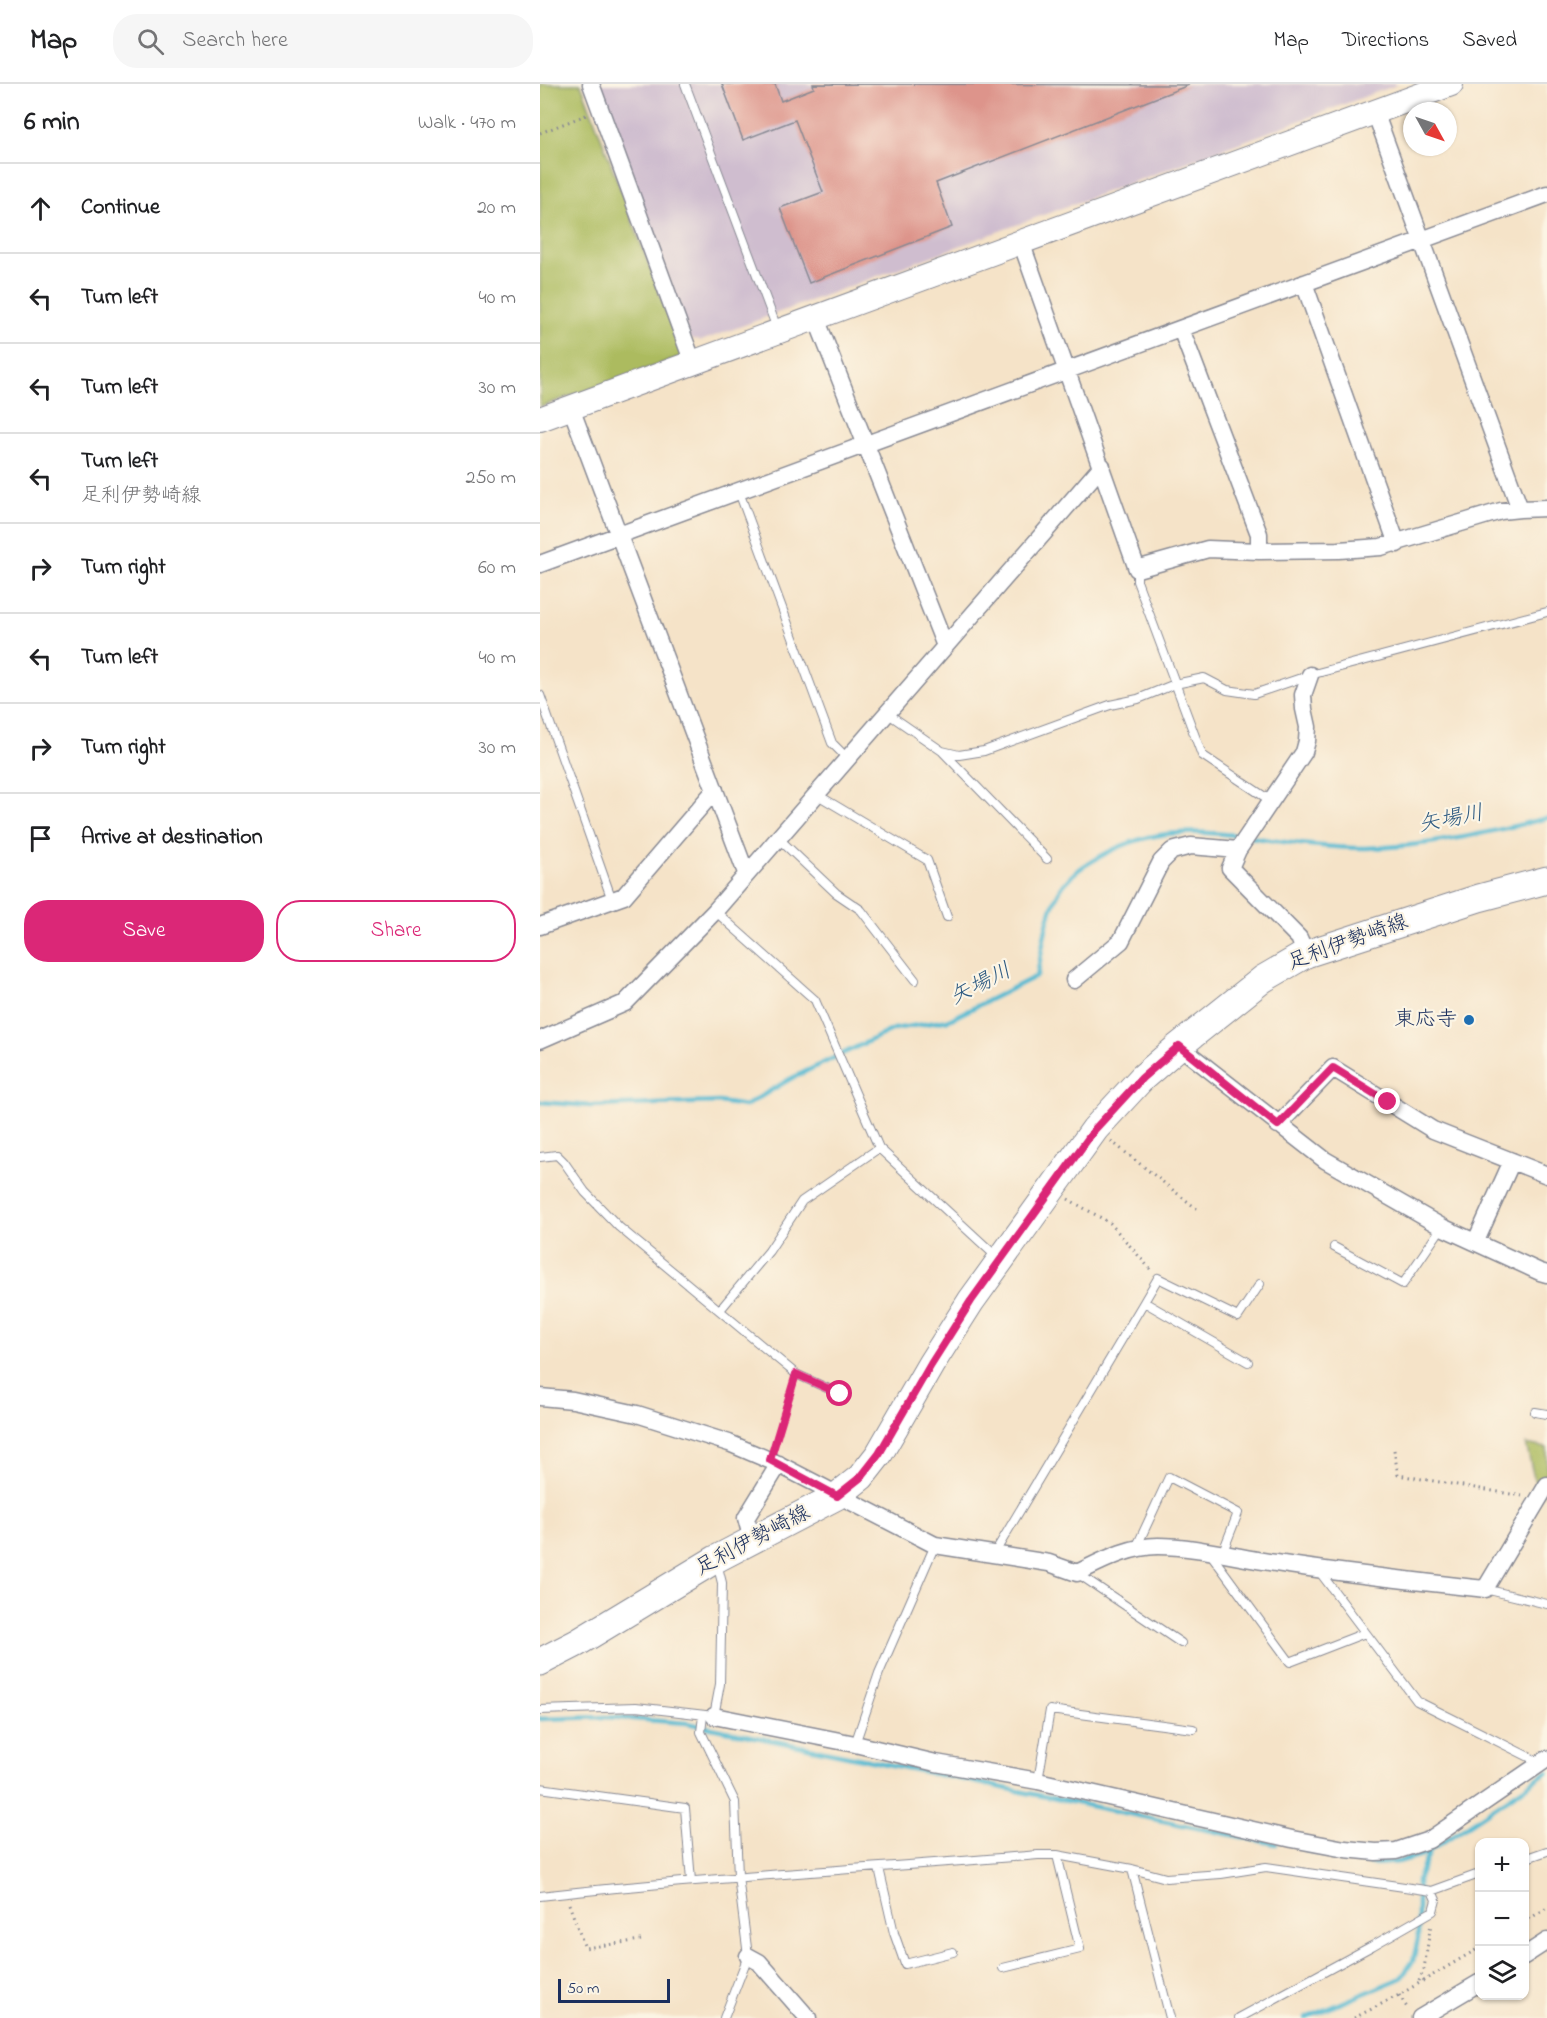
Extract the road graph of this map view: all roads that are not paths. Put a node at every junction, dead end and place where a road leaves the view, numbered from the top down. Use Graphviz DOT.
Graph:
graph roads {
  1 [pos="591,84"];
  2 [pos="686,84"];
  3 [pos="1451,84"];
  4 [pos="1375,112"];
  5 [pos="1545,197"];
  6 [pos="1422,240"];
  7 [pos="1021,242"];
  8 [pos="1304,283"];
  9 [pos="816,318"];
  10 [pos="1181,329"];
  11 [pos="778,332"];
  12 [pos="693,363"];
  13 [pos="1067,370"];
  14 [pos="571,408"];
  15 [pos="540,419"];
  16 [pos="865,445"];
  17 [pos="1102,466"];
  18 [pos="739,492"];
  19 [pos="1547,508"];
  20 [pos="1520,509"];
  21 [pos="620,536"];
  22 [pos="1397,544"];
  23 [pos="1259,551"];
  24 [pos="540,564"];
  25 [pos="1137,569"];
  26 [pos="1547,612"];
  27 [pos="945,646"];
  28 [pos="1310,675"];
  29 [pos="1175,684"];
  30 [pos="540,695"];
  31 [pos="887,713"];
  32 [pos="942,751"];
  33 [pos="847,758"];
  34 [pos="715,790"];
  35 [pos="816,794"];
  36 [pos="1272,802"];
  37 [pos="777,837"];
  38 [pos="1238,850"];
  39 [pos="1047,860"];
  40 [pos="746,873"];
  41 [pos="1547,880"];
  42 [pos="612,900"];
  43 [pos="715,911"];
  44 [pos="948,917"];
  45 [pos="540,926"];
  46 [pos="1306,954"];
  47 [pos="915,980"];
  48 [pos="1074,981"];
  49 [pos="540,1040"];
  50 [pos="1179,1046"];
  51 [pos="1278,1125"];
  52 [pos="879,1148"];
  53 [pos="540,1157"];
  54 [pos="1512,1161"];
  55 [pos="1547,1175"];
  56 [pos="1443,1227"];
  57 [pos="1476,1241"];
  58 [pos="1334,1247"];
  59 [pos="1000,1260"];
  60 [pos="1547,1274"];
  61 [pos="1260,1284"];
  62 [pos="1144,1302"];
  63 [pos="720,1310"];
  64 [pos="1248,1362"];
  65 [pos="840,1394"];
  66 [pos="540,1397"];
  67 [pos="1535,1412"];
  68 [pos="1547,1414"];
  69 [pos="774,1462"];
  70 [pos="1543,1492"];
  71 [pos="837,1496"];
  72 [pos="752,1540"];
  73 [pos="935,1545"];
  74 [pos="1136,1549"];
  75 [pos="1216,1554"];
  76 [pos="994,1555"];
  77 [pos="716,1560"];
  78 [pos="1317,1569"];
  79 [pos="1077,1573"];
  80 [pos="1485,1589"];
  81 [pos="1547,1604"];
  82 [pos="1365,1633"];
  83 [pos="1180,1643"];
  84 [pos="540,1662"];
  85 [pos="540,1710"];
  86 [pos="708,1716"];
  87 [pos="1193,1729"];
  88 [pos="855,1744"];
  89 [pos="1545,1762"];
  90 [pos="1038,1781"];
  91 [pos="540,1788"];
  92 [pos="1547,1851"];
  93 [pos="1057,1856"];
  94 [pos="1529,1857"];
  95 [pos="879,1868"];
  96 [pos="1132,1869"];
  97 [pos="1475,1875"];
  98 [pos="738,1876"];
  99 [pos="691,1881"];
  100 [pos="1432,1891"];
  101 [pos="540,1896"];
  102 [pos="1547,1941"];
  103 [pos="953,1952"];
  104 [pos="1529,1953"];
  105 [pos="748,1956"];
  106 [pos="1004,1968"];
  107 [pos="1475,1985"];
  108 [pos="1416,2016"];
  109 [pos="723,2018"];
  110 [pos="808,2018"];
  111 [pos="1170,2018"];
  112 [pos="1239,2018"];
  1 -- 12 [label="street"];
  2 -- 11 [label="lane"];
  3 -- 4 [label="street"];
  4 -- 6 [label="street"];
  4 -- 7 [label="street"];
  5 -- 6 [label="street"];
  6 -- 8 [label="street"];
  6 -- 20 [label="street"];
  7 -- 9 [label="street"];
  7 -- 13 [label="street"];
  8 -- 10 [label="street"];
  8 -- 22 [label="street"];
  9 -- 11 [label="street"];
  9 -- 16 [label="street"];
  10 -- 13 [label="street"];
  10 -- 23 [label="street"];
  11 -- 12 [label="street"];
  12 -- 14 [label="street"];
  13 -- 16 [label="street"];
  13 -- 17 [label="street"];
  14 -- 15 [label="street"];
  14 -- 21 [label="street"];
  16 -- 18 [label="street"];
  16 -- 27 [label="street"];
  17 -- 25 [label="street"];
  17 -- 27 [label="street"];
  18 -- 21 [label="street"];
  18 -- 33 [label="lane"];
  19 -- 20 [label="street"];
  20 -- 22 [label="street"];
  21 -- 24 [label="street"];
  21 -- 34 [label="street"];
  22 -- 23 [label="street"];
  23 -- 25 [label="street"];
  25 -- 29 [label="lane"];
  26 -- 28 [label="lane"];
  27 -- 31 [label="street"];
  28 -- 29 [label="lane"];
  28 -- 36 [label="street"];
  29 -- 32 [label="lane"];
  29 -- 36 [label="lane"];
  30 -- 42 [label="lane"];
  31 -- 32 [label="lane"];
  31 -- 33 [label="street"];
  32 -- 39 [label="lane"];
  33 -- 35 [label="street"];
  34 -- 40 [label="street"];
  34 -- 42 [label="street"];
  35 -- 37 [label="street"];
  35 -- 44 [label="lane"];
  36 -- 38 [label="street"];
  37 -- 40 [label="street"];
  37 -- 47 [label="lane"];
  38 -- 46 [label="street"];
  38 -- 48 [label="street"];
  40 -- 43 [label="street"];
  41 -- 46 [label="main road, 足利伊勢崎線"];
  42 -- 45 [label="street"];
  43 -- 49 [label="street"];
  43 -- 52 [label="lane"];
  46 -- 50 [label="main road, 足利伊勢崎線"];
  50 -- 51 [label="street"];
  50 -- 59 [label="main road, 足利伊勢崎線"];
  51 -- 54 [label="street"];
  51 -- 56 [label="street"];
  52 -- 59 [label="lane"];
  52 -- 63 [label="lane"];
  53 -- 63 [label="lane"];
  54 -- 55 [label="street"];
  54 -- 57 [label="street"];
  56 -- 57 [label="street"];
  56 -- 58 [label="lane"];
  57 -- 60 [label="street"];
  59 -- 71 [label="main road, 足利伊勢崎線"];
  61 -- 62 [label="lane"];
  62 -- 64 [label="lane"];
  62 -- 76 [label="lane"];
  63 -- 65 [label="lane"];
  66 -- 69 [label="street"];
  67 -- 68 [label="lane"];
  69 -- 71 [label="street"];
  69 -- 72 [label="street"];
  70 -- 80 [label="street"];
  71 -- 72 [label="main road, 足利伊勢崎線"];
  71 -- 73 [label="street"];
  72 -- 77 [label="main road, 足利伊勢崎線"];
  73 -- 76 [label="street"];
  73 -- 88 [label="lane"];
  74 -- 75 [label="street"];
  74 -- 75 [label="lane"];
  74 -- 79 [label="street"];
  75 -- 78 [label="street"];
  75 -- 82 [label="lane"];
  76 -- 79 [label="street"];
  77 -- 84 [label="main road, 足利伊勢崎線"];
  77 -- 86 [label="lane"];
  78 -- 80 [label="street"];
  78 -- 82 [label="lane"];
  79 -- 83 [label="lane"];
  80 -- 81 [label="lane"];
  82 -- 89 [label="lane"];
  85 -- 86 [label="lane"];
  86 -- 88 [label="street"];
  86 -- 98 [label="lane"];
  87 -- 90 [label="lane"];
  88 -- 90 [label="street"];
  89 -- 90 [label="street"];
  91 -- 99 [label="lane"];
  92 -- 94 [label="lane"];
  93 -- 95 [label="lane"];
  93 -- 96 [label="lane"];
  93 -- 106 [label="lane"];
  95 -- 98 [label="lane"];
  95 -- 103 [label="lane"];
  96 -- 100 [label="lane"];
  96 -- 111 [label="lane"];
  97 -- 100 [label="lane"];
  98 -- 99 [label="lane"];
  98 -- 105 [label="lane"];
  99 -- 101 [label="lane"];
  100 -- 112 [label="lane"];
  102 -- 104 [label="street"];
  105 -- 109 [label="lane"];
  105 -- 110 [label="street"];
  107 -- 108 [label="street"];
}
